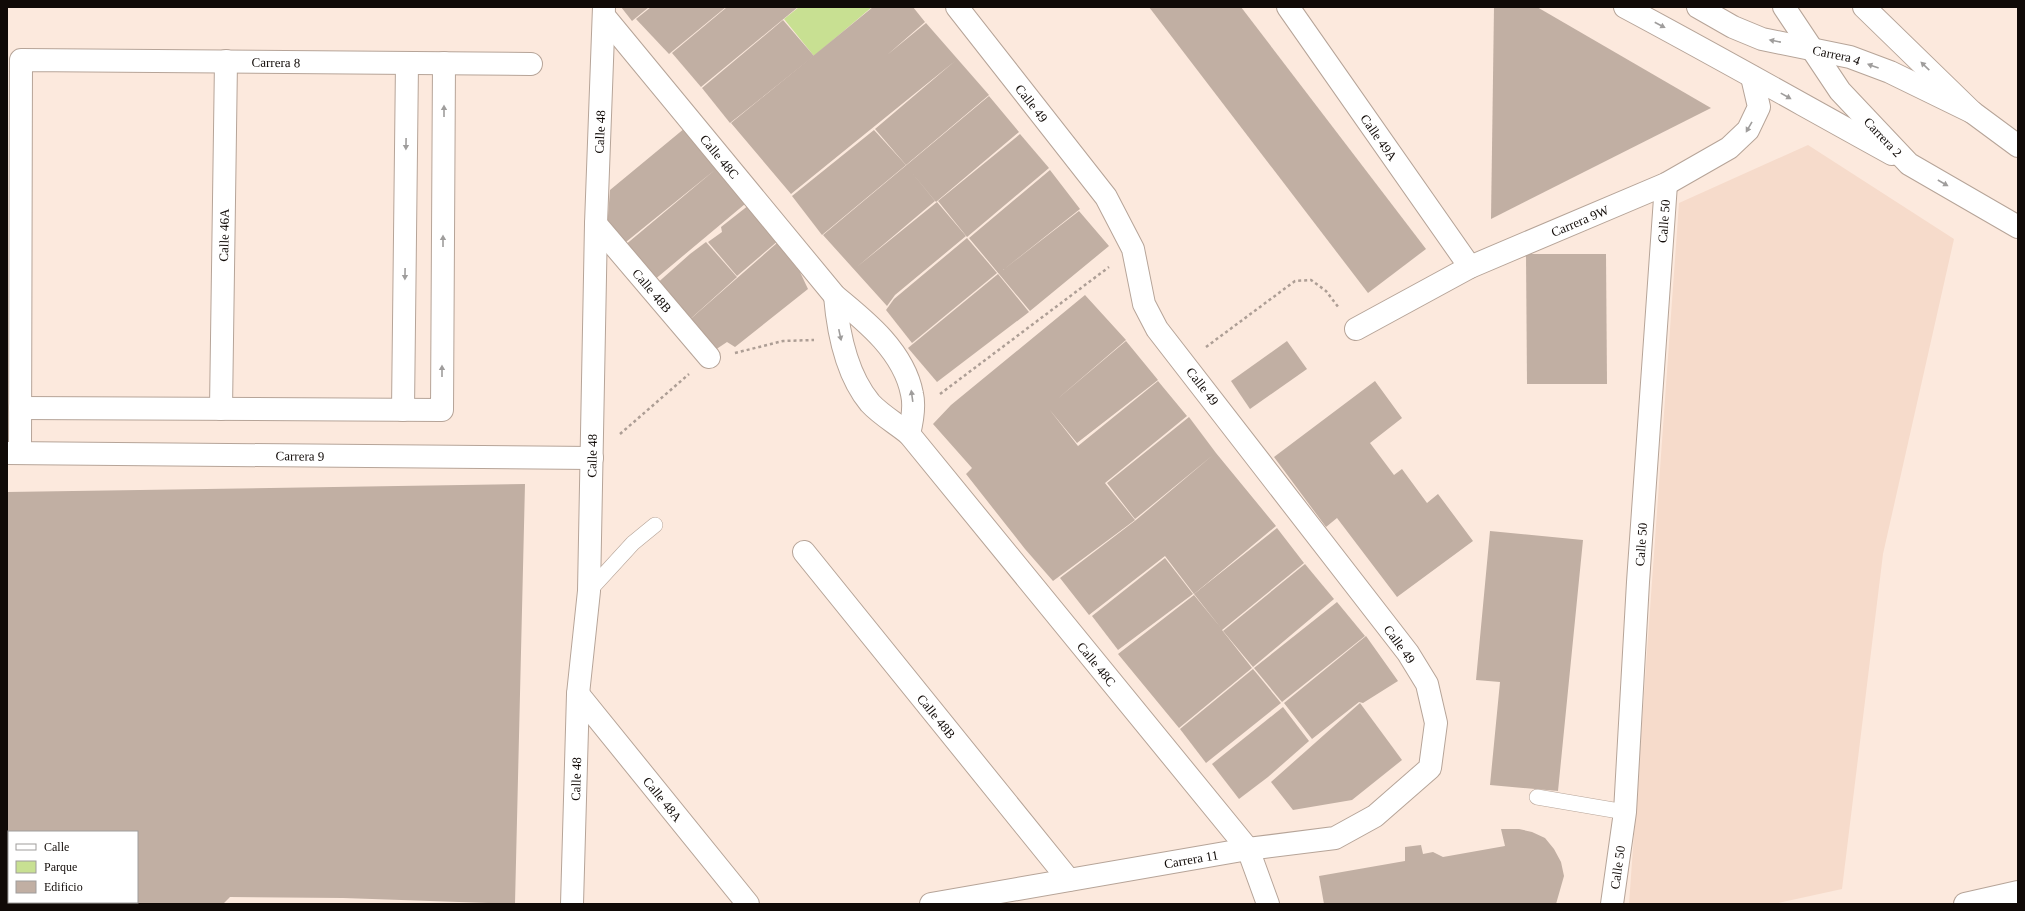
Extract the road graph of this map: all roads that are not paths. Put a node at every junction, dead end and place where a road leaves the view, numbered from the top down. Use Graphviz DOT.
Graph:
graph roads {
  1 [pos="957,7"];
  2 [pos="1288,7"];
  3 [pos="1626,7"];
  4 [pos="1698,7"];
  5 [pos="1784,7"];
  6 [pos="1864,7"];
  7 [pos="604,12"];
  8 [pos="1813,48"];
  9 [pos="226,61"];
  10 [pos="407,63"];
  11 [pos="444,63"];
  12 [pos="531,64"];
  13 [pos="1752,77"];
  14 [pos="1972,112"];
  15 [pos="2018,146"];
  16 [pos="1909,164"];
  17 [pos="1666,184"];
  18 [pos="596,224"];
  19 [pos="2018,227"];
  20 [pos="1470,267"];
  21 [pos="835,296"];
  22 [pos="1356,329"];
  23 [pos="709,357"];
  24 [pos="20,408"];
  25 [pos="221,409"];
  26 [pos="404,410"];
  27 [pos="909,434"];
  28 [pos="14,453"];
  29 [pos="592,458"];
  30 [pos="655,525"];
  31 [pos="804,552"];
  32 [pos="589,591"];
  33 [pos="578,694"];
  34 [pos="1430,768"];
  35 [pos="1537,797"];
  36 [pos="1625,812"];
  37 [pos="1248,849"];
  38 [pos="1068,880"];
  39 [pos="2018,892"];
  40 [pos="1007,898"];
  41 [pos="572,904"];
  42 [pos="748,904"];
  43 [pos="931,904"];
  44 [pos="1268,904"];
  45 [pos="1612,904"];
  46 [pos="1965,904"];
  1 -- 34 [label="street, Calle 49"];
  2 -- 20 [label="street, Calle 49A"];
  3 -- 13 [label="street, one-way"];
  8 -- 4 [label="street, Carrera 4, one-way"];
  5 -- 8 [label="street, Carrera 2"];
  14 -- 6 [label="street, one-way"];
  7 -- 18 [label="street, Calle 48"];
  7 -- 21 [label="street, Calle 48C"];
  14 -- 8 [label="street, Carrera 4, one-way"];
  8 -- 16 [label="street, Carrera 2"];
  9 -- 10 [label="street, Carrera 8"];
  9 -- 24 [label="street, Carrera 8"];
  9 -- 25 [label="street, Calle 46A"];
  10 -- 11 [label="street, Carrera 8"];
  10 -- 26 [label="street, one-way"];
  11 -- 12 [label="street, Carrera 8"];
  26 -- 11 [label="street, one-way"];
  13 -- 16 [label="street, one-way"];
  13 -- 17 [label="street, Carrera 9W, one-way"];
  14 -- 15 [label="street"];
  16 -- 19 [label="street, Carrera 2, one-way"];
  17 -- 20 [label="street, Carrera 9W"];
  17 -- 36 [label="street, Calle 50"];
  18 -- 23 [label="street, Calle 48B"];
  18 -- 29 [label="street, Calle 48"];
  20 -- 22 [label="street, Carrera 9W"];
  21 -- 27 [label="street, Calle 48C, one-way"];
  27 -- 21 [label="street, Calle 48C, one-way"];
  24 -- 25 [label="street"];
  24 -- 28 [label="street"];
  25 -- 26 [label="street"];
  27 -- 37 [label="street, Calle 48C"];
  28 -- 29 [label="street, Carrera 9"];
  29 -- 32 [label="street, Calle 48"];
  30 -- 32 [label="lane"];
  31 -- 38 [label="street, Calle 48B"];
  32 -- 33 [label="street, Calle 48"];
  33 -- 41 [label="street, Calle 48"];
  33 -- 42 [label="street, Calle 48A"];
  34 -- 37 [label="street, Carrera 11"];
  35 -- 36 [label="lane"];
  36 -- 45 [label="street, Calle 50"];
  37 -- 38 [label="street, Carrera 11"];
  37 -- 44 [label="street, Calle 48C"];
  38 -- 40 [label="street, Carrera 11"];
  39 -- 46 [label="street"];
  40 -- 43 [label="street, Carrera 11"];
}
